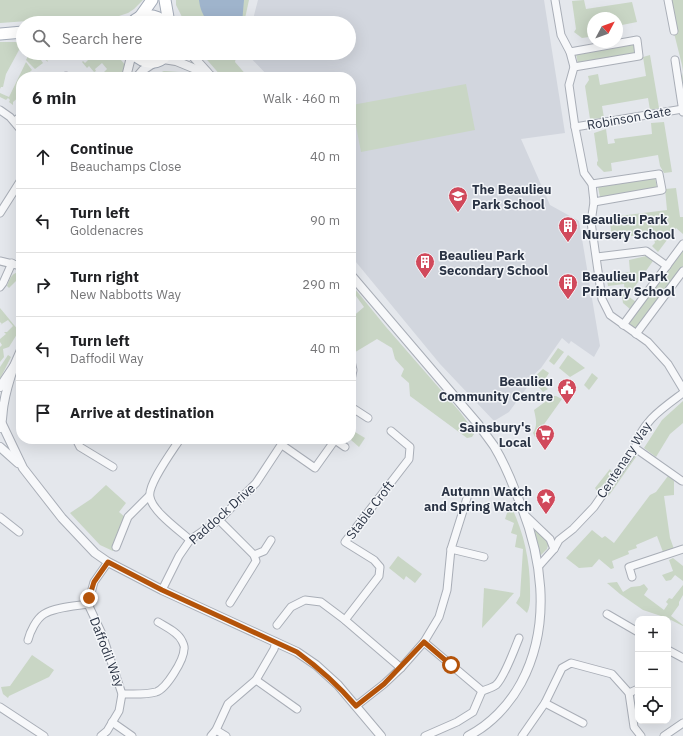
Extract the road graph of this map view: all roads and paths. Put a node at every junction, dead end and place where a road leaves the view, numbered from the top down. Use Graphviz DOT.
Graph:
graph roads {
  1 [pos="152,0"];
  2 [pos="165,0"];
  3 [pos="555,0"];
  4 [pos="668,0"];
  5 [pos="138,16"];
  6 [pos="168,16"];
  7 [pos="674,30"];
  8 [pos="16,33"];
  9 [pos="0,34"];
  10 [pos="570,52"];
  11 [pos="130,60"];
  12 [pos="159,60"];
  13 [pos="171,60"];
  14 [pos="196,60"];
  15 [pos="675,60"];
  16 [pos="574,67"];
  17 [pos="127,72"];
  18 [pos="141,72"];
  19 [pos="202,72"];
  20 [pos="207,72"];
  21 [pos="0,110"];
  22 [pos="683,110"];
  23 [pos="15,121"];
  24 [pos="575,127"];
  25 [pos="592,184"];
  26 [pos="16,188"];
  27 [pos="594,202"];
  28 [pos="0,212"];
  29 [pos="683,244"];
  30 [pos="597,257"];
  31 [pos="0,261"];
  32 [pos="12,263"];
  33 [pos="16,264"];
  34 [pos="667,266"];
  35 [pos="683,271"];
  36 [pos="356,281"];
  37 [pos="0,287"];
  38 [pos="623,326"];
  39 [pos="636,334"];
  40 [pos="16,361"];
  41 [pos="14,366"];
  42 [pos="0,387"];
  43 [pos="683,389"];
  44 [pos="683,393"];
  45 [pos="356,410"];
  46 [pos="368,418"];
  47 [pos="1,421"];
  48 [pos="391,431"];
  49 [pos="78,444"];
  50 [pos="177,444"];
  51 [pos="283,444"];
  52 [pos="286,444"];
  53 [pos="332,444"];
  54 [pos="342,444"];
  55 [pos="345,446"];
  56 [pos="0,447"];
  57 [pos="635,448"];
  58 [pos="113,467"];
  59 [pos="23,468"];
  60 [pos="682,481"];
  61 [pos="149,496"];
  62 [pos="467,498"];
  63 [pos="0,517"];
  64 [pos="527,517"];
  65 [pos="219,520"];
  66 [pos="19,532"];
  67 [pos="190,540"];
  68 [pos="271,540"];
  69 [pos="116,547"];
  70 [pos="451,549"];
  71 [pos="683,549"];
  72 [pos="554,550"];
  73 [pos="254,555"];
  74 [pos="484,557"];
  75 [pos="108,562"];
  76 [pos="538,567"];
  77 [pos="632,577"];
  78 [pos="162,590"];
  79 [pos="230,603"];
  80 [pos="88,604"];
  81 [pos="607,614"];
  82 [pos="345,620"];
  83 [pos="158,622"];
  84 [pos="277,625"];
  85 [pos="635,630"];
  86 [pos="519,638"];
  87 [pos="28,640"];
  88 [pos="276,642"];
  89 [pos="424,642"];
  90 [pos="671,652"];
  91 [pos="683,658"];
  92 [pos="401,668"];
  93 [pos="256,680"];
  94 [pos="635,690"];
  95 [pos="482,691"];
  96 [pos="629,693"];
  97 [pos="122,694"];
  98 [pos="545,703"];
  99 [pos="356,706"];
  100 [pos="0,707"];
  101 [pos="297,709"];
  102 [pos="112,722"];
  103 [pos="583,723"];
  104 [pos="683,723"];
  105 [pos="216,730"];
  106 [pos="471,735"];
  107 [pos="44,736"];
  108 [pos="101,736"];
  109 [pos="132,736"];
  110 [pos="211,736"];
  111 [pos="226,736"];
  112 [pos="381,736"];
  113 [pos="425,736"];
  114 [pos="522,736"];
  115 [pos="641,736"];
  116 [pos="664,736"];
  1 -- 5 [label="main road"];
  2 -- 6 [label="main road"];
  3 -- 10 [label="street"];
  4 -- 7 [label="street"];
  8 -- 9 [label="main road"];
  10 -- 16 [label="street"];
  10 -- 16 [label="street"];
  11 -- 17 [label="street"];
  12 -- 18 [label="street"];
  13 -- 19 [label="street"];
  14 -- 20 [label="street"];
  15 -- 22 [label="street"];
  16 -- 24 [label="street"];
  21 -- 23 [label="street"];
  22 -- 24 [label="street, Robinson Gate"];
  24 -- 25 [label="street"];
  25 -- 27 [label="street"];
  25 -- 27 [label="street"];
  26 -- 28 [label="street"];
  27 -- 30 [label="street"];
  29 -- 34 [label="street"];
  30 -- 34 [label="street"];
  30 -- 38 [label="street"];
  31 -- 32 [label="street"];
  32 -- 33 [label="street"];
  32 -- 37 [label="street"];
  34 -- 38 [label="street"];
  35 -- 39 [label="street"];
  36 -- 64 [label="street"];
  38 -- 39 [label="street"];
  39 -- 43 [label="street"];
  40 -- 41 [label="street"];
  41 -- 42 [label="street"];
  41 -- 47 [label="street"];
  44 -- 57 [label="street, Centenary Way"];
  45 -- 46 [label="street"];
  47 -- 59 [label="street"];
  48 -- 82 [label="street, Stable Croft"];
  49 -- 58 [label="street"];
  50 -- 61 [label="street"];
  51 -- 65 [label="street, Paddock Drive"];
  52 -- 53 [label="street"];
  54 -- 55 [label="street"];
  56 -- 59 [label="street"];
  57 -- 60 [label="street"];
  57 -- 72 [label="street, Centenary Way"];
  59 -- 75 [label="street"];
  61 -- 67 [label="street"];
  61 -- 69 [label="street"];
  62 -- 70 [label="street"];
  63 -- 66 [label="street"];
  64 -- 72 [label="street"];
  64 -- 76 [label="street"];
  65 -- 67 [label="street, Paddock Drive"];
  65 -- 73 [label="street"];
  67 -- 78 [label="street, Paddock Drive"];
  68 -- 73 [label="street"];
  70 -- 74 [label="street"];
  70 -- 89 [label="street"];
  71 -- 77 [label="street"];
  72 -- 76 [label="street, Centenary Way"];
  73 -- 79 [label="street"];
  75 -- 78 [label="street"];
  75 -- 80 [label="street, Daffodil Way"];
  76 -- 106 [label="street"];
  78 -- 88 [label="street"];
  80 -- 87 [label="street"];
  80 -- 97 [label="street, Daffodil Way"];
  81 -- 85 [label="street"];
  82 -- 84 [label="street"];
  82 -- 92 [label="street"];
  83 -- 97 [label="street"];
  86 -- 95 [label="street"];
  88 -- 93 [label="street"];
  88 -- 99 [label="street"];
  89 -- 92 [label="street"];
  89 -- 95 [label="street"];
  90 -- 91 [label="street"];
  92 -- 99 [label="street"];
  93 -- 101 [label="street"];
  93 -- 105 [label="street"];
  94 -- 96 [label="street"];
  95 -- 113 [label="street"];
  96 -- 98 [label="street"];
  96 -- 115 [label="street"];
  97 -- 102 [label="street, Daffodil Way"];
  98 -- 103 [label="street"];
  98 -- 114 [label="street"];
  99 -- 112 [label="street"];
  100 -- 107 [label="street"];
  102 -- 108 [label="street, Daffodil Way"];
  102 -- 109 [label="street"];
  104 -- 116 [label="street"];
  105 -- 110 [label="street"];
  105 -- 111 [label="street"];
}
